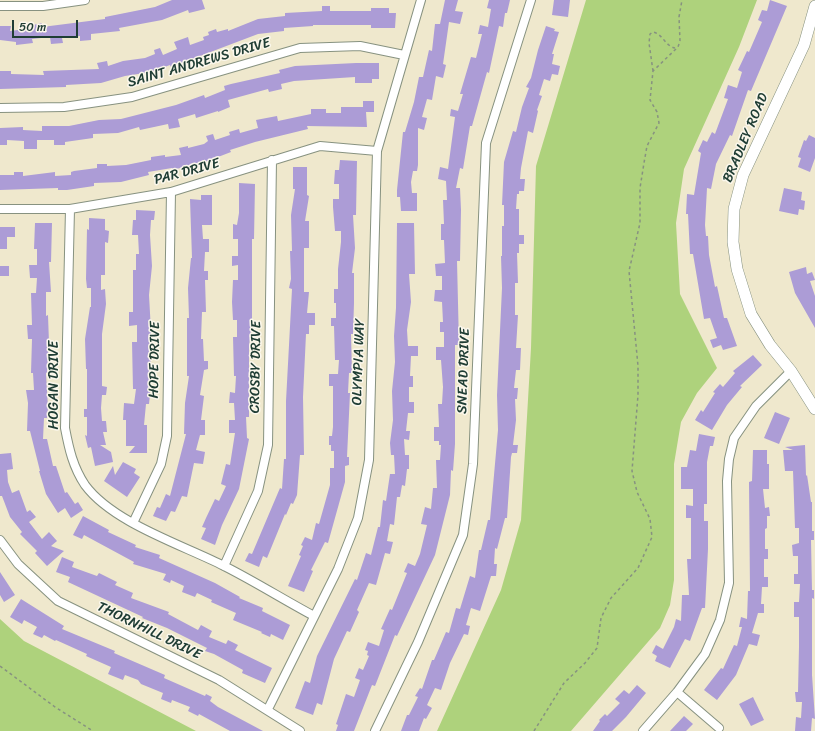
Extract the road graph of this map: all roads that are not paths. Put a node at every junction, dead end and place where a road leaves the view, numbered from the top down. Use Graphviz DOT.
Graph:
graph roads {
  1 [pos="85,0"];
  2 [pos="422,0"];
  3 [pos="532,0"];
  4 [pos="0,6"];
  5 [pos="815,6"];
  6 [pos="404,56"];
  7 [pos="0,108"];
  8 [pos="377,151"];
  9 [pos="272,160"];
  10 [pos="171,192"];
  11 [pos="0,209"];
  12 [pos="70,209"];
  13 [pos="791,371"];
  14 [pos="815,409"];
  15 [pos="133,523"];
  16 [pos="0,540"];
  17 [pos="224,566"];
  18 [pos="314,616"];
  19 [pos="677,692"];
  20 [pos="268,709"];
  21 [pos="719,728"];
  22 [pos="300,731"];
  23 [pos="375,731"];
  24 [pos="643,731"];
  1 -- 4 [label="street"];
  2 -- 6 [label="street, OLYMPIA WAY"];
  3 -- 23 [label="street, SNEAD DRIVE"];
  5 -- 13 [label="street, BRADLEY ROAD"];
  6 -- 7 [label="street, SAINT ANDREWS DRIVE"];
  6 -- 8 [label="street, OLYMPIA WAY"];
  8 -- 9 [label="street, PAR DRIVE"];
  8 -- 18 [label="street, OLYMPIA WAY"];
  9 -- 10 [label="street, PAR DRIVE"];
  9 -- 17 [label="street, CROSBY DRIVE"];
  10 -- 12 [label="street, PAR DRIVE"];
  10 -- 15 [label="street, HOPE DRIVE"];
  11 -- 12 [label="street, PAR DRIVE"];
  12 -- 15 [label="street, HOGAN DRIVE"];
  13 -- 14 [label="street, BRADLEY ROAD"];
  13 -- 19 [label="street"];
  15 -- 17 [label="street, HOGAN DRIVE"];
  16 -- 20 [label="street, THORNHILL DRIVE"];
  17 -- 18 [label="street, HOGAN DRIVE"];
  18 -- 20 [label="street, OLYMPIA WAY"];
  19 -- 21 [label="street"];
  19 -- 24 [label="street"];
  20 -- 22 [label="street, THORNHILL DRIVE"];
}
